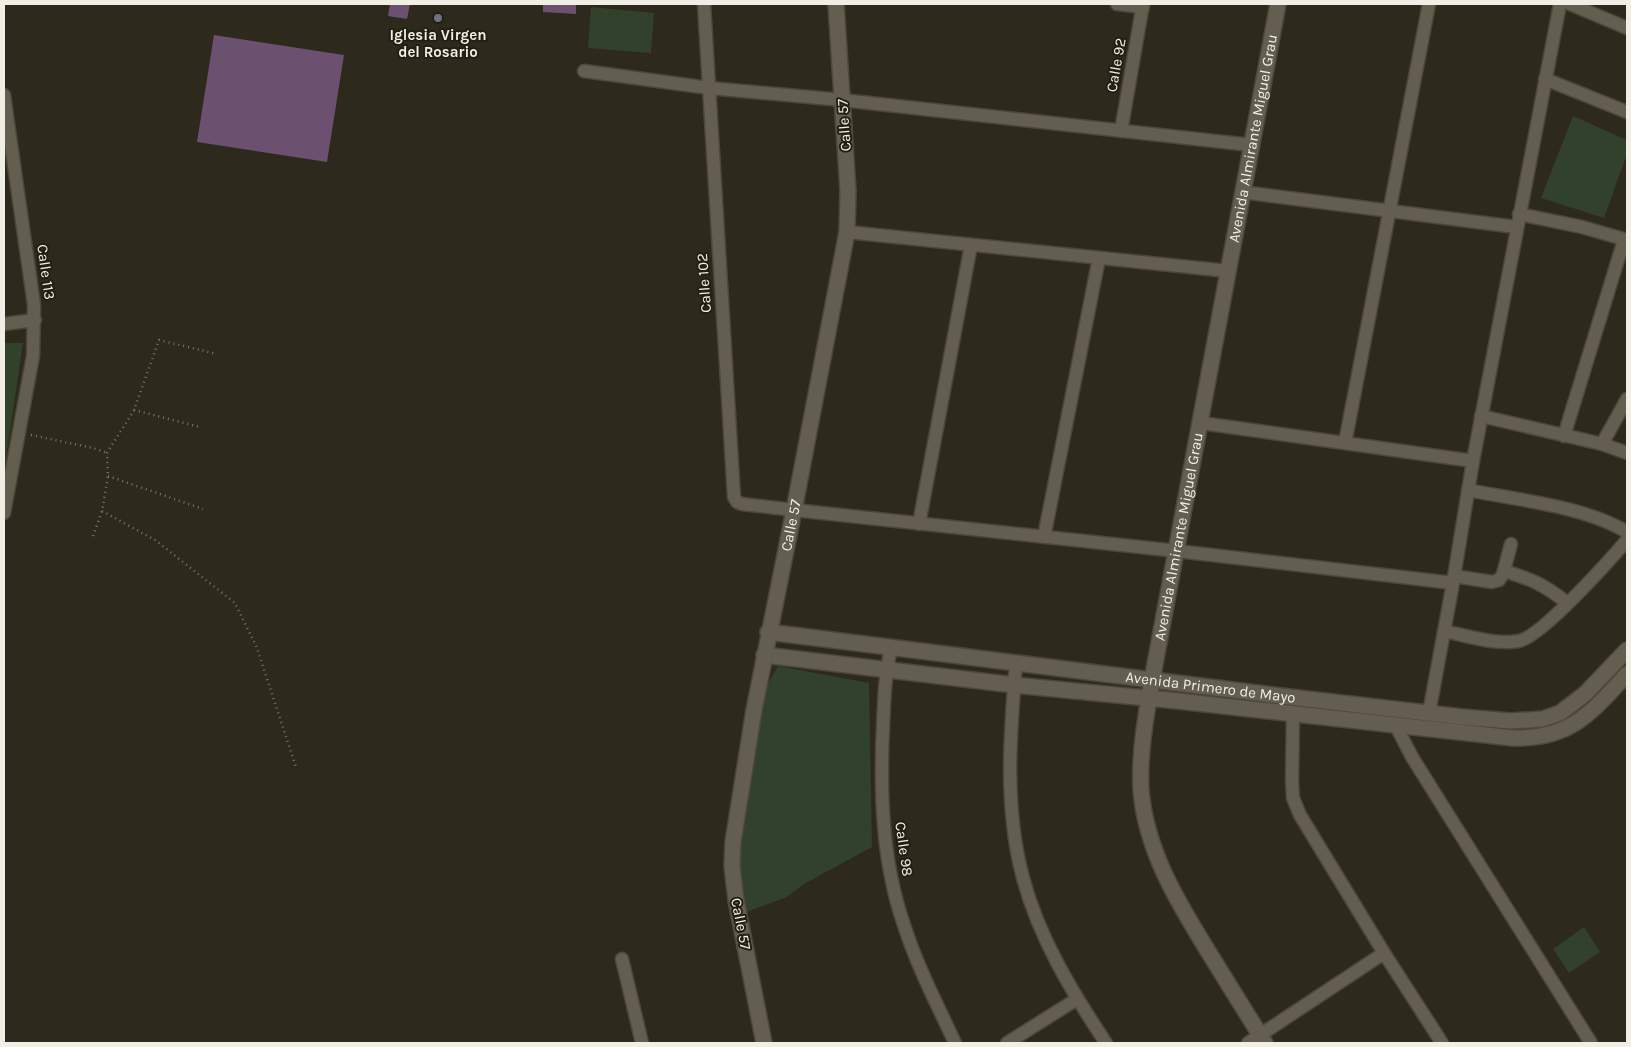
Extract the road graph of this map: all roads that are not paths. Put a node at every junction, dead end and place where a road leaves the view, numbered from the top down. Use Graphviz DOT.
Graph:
graph roads {
  1 [pos="704,4"];
  2 [pos="836,4"];
  3 [pos="1117,4"];
  4 [pos="1278,4"];
  5 [pos="1429,4"];
  6 [pos="1560,4"];
  7 [pos="1570,4"];
  8 [pos="1143,5"];
  9 [pos="1627,28"];
  10 [pos="584,71"];
  11 [pos="1545,79"];
  12 [pos="709,88"];
  13 [pos="4,97"];
  14 [pos="842,100"];
  15 [pos="1627,112"];
  16 [pos="1121,131"];
  17 [pos="1251,145"];
  18 [pos="1242,192"];
  19 [pos="1389,210"];
  20 [pos="1519,214"];
  21 [pos="1516,227"];
  22 [pos="846,232"];
  23 [pos="1626,240"];
  24 [pos="971,245"];
  25 [pos="1099,258"];
  26 [pos="1228,272"];
  27 [pos="35,320"];
  28 [pos="4,324"];
  29 [pos="1627,399"];
  30 [pos="1481,416"];
  31 [pos="1201,423"];
  32 [pos="1564,436"];
  33 [pos="1345,443"];
  34 [pos="1602,444"];
  35 [pos="1627,452"];
  36 [pos="1473,461"];
  37 [pos="6,488"];
  38 [pos="1468,490"];
  39 [pos="794,510"];
  40 [pos="4,513"];
  41 [pos="919,524"];
  42 [pos="1627,532"];
  43 [pos="1044,537"];
  44 [pos="1627,540"];
  45 [pos="1511,544"];
  46 [pos="1176,551"];
  47 [pos="1504,570"];
  48 [pos="1453,580"];
  49 [pos="1567,603"];
  50 [pos="1444,631"];
  51 [pos="768,632"];
  52 [pos="891,648"];
  53 [pos="1627,650"];
  54 [pos="764,655"];
  55 [pos="1016,663"];
  56 [pos="886,670"];
  57 [pos="1627,674"];
  58 [pos="1152,680"];
  59 [pos="1014,685"];
  60 [pos="1149,699"];
  61 [pos="1429,713"];
  62 [pos="1294,714"];
  63 [pos="1396,726"];
  64 [pos="1384,953"];
  65 [pos="622,959"];
  66 [pos="1077,1000"];
  67 [pos="1258,1041"];
  68 [pos="642,1043"];
  69 [pos="764,1043"];
  70 [pos="955,1043"];
  71 [pos="1007,1043"];
  72 [pos="1106,1043"];
  73 [pos="1442,1043"];
  74 [pos="1591,1043"];
  1 -- 12 [label="street, Calle 102"];
  2 -- 14 [label="street, Calle 57"];
  3 -- 8 [label="street"];
  4 -- 17 [label="street, Avenida Almirante Miguel Grau"];
  5 -- 19 [label="street"];
  6 -- 11 [label="street"];
  7 -- 9 [label="street"];
  8 -- 16 [label="street, Calle 92"];
  10 -- 12 [label="street"];
  11 -- 15 [label="street"];
  11 -- 20 [label="street"];
  12 -- 14 [label="street"];
  12 -- 39 [label="street, Calle 102"];
  13 -- 27 [label="street, Calle 113"];
  14 -- 16 [label="street"];
  14 -- 22 [label="street, Calle 57"];
  16 -- 17 [label="street"];
  17 -- 18 [label="street, Avenida Almirante Miguel Grau"];
  18 -- 19 [label="street"];
  18 -- 26 [label="street, Avenida Almirante Miguel Grau"];
  19 -- 21 [label="street"];
  19 -- 33 [label="street"];
  20 -- 21 [label="street"];
  20 -- 23 [label="street"];
  21 -- 30 [label="street"];
  22 -- 24 [label="street"];
  22 -- 39 [label="street, Calle 57"];
  23 -- 32 [label="street"];
  24 -- 25 [label="street"];
  24 -- 41 [label="street"];
  25 -- 26 [label="street"];
  25 -- 43 [label="street"];
  26 -- 31 [label="street, Avenida Almirante Miguel Grau"];
  27 -- 28 [label="street"];
  27 -- 37 [label="street, Calle 113"];
  29 -- 34 [label="street"];
  30 -- 32 [label="street"];
  30 -- 36 [label="street"];
  31 -- 33 [label="street"];
  31 -- 46 [label="street, Avenida Almirante Miguel Grau"];
  32 -- 34 [label="street"];
  33 -- 36 [label="street"];
  34 -- 35 [label="street"];
  36 -- 38 [label="street"];
  37 -- 40 [label="street, Calle 113"];
  38 -- 42 [label="street"];
  38 -- 48 [label="street"];
  39 -- 41 [label="street, Calle 102"];
  39 -- 51 [label="street, Calle 57"];
  41 -- 43 [label="street, Calle 102"];
  43 -- 46 [label="street, Calle 102"];
  44 -- 49 [label="street"];
  45 -- 47 [label="street"];
  46 -- 48 [label="street, Calle 102"];
  46 -- 58 [label="street, Avenida Almirante Miguel Grau"];
  47 -- 48 [label="street, Calle 102"];
  47 -- 49 [label="street"];
  48 -- 50 [label="street"];
  49 -- 50 [label="street"];
  50 -- 61 [label="street"];
  51 -- 52 [label="street, Avenida Primero de Mayo"];
  51 -- 54 [label="street, Calle 57"];
  52 -- 55 [label="street, Avenida Primero de Mayo"];
  52 -- 56 [label="street, Calle 98"];
  53 -- 61 [label="street, Avenida Primero de Mayo"];
  54 -- 56 [label="street, Avenida Primero de Mayo"];
  54 -- 69 [label="street, Calle 57"];
  55 -- 58 [label="street, Avenida Primero de Mayo"];
  55 -- 59 [label="street"];
  56 -- 59 [label="street, Avenida Primero de Mayo"];
  56 -- 70 [label="street, Calle 98"];
  57 -- 63 [label="street, Avenida Primero de Mayo"];
  58 -- 60 [label="street, Avenida Almirante Miguel Grau"];
  58 -- 61 [label="street, Avenida Primero de Mayo"];
  59 -- 60 [label="street, Avenida Primero de Mayo"];
  59 -- 66 [label="street"];
  60 -- 62 [label="street, Avenida Primero de Mayo"];
  60 -- 67 [label="street, Avenida Almirante Miguel Grau"];
  62 -- 63 [label="street, Avenida Primero de Mayo"];
  62 -- 64 [label="street"];
  63 -- 74 [label="street"];
  64 -- 67 [label="street"];
  64 -- 73 [label="street"];
  65 -- 68 [label="street"];
  66 -- 71 [label="street"];
  66 -- 72 [label="street"];
}
